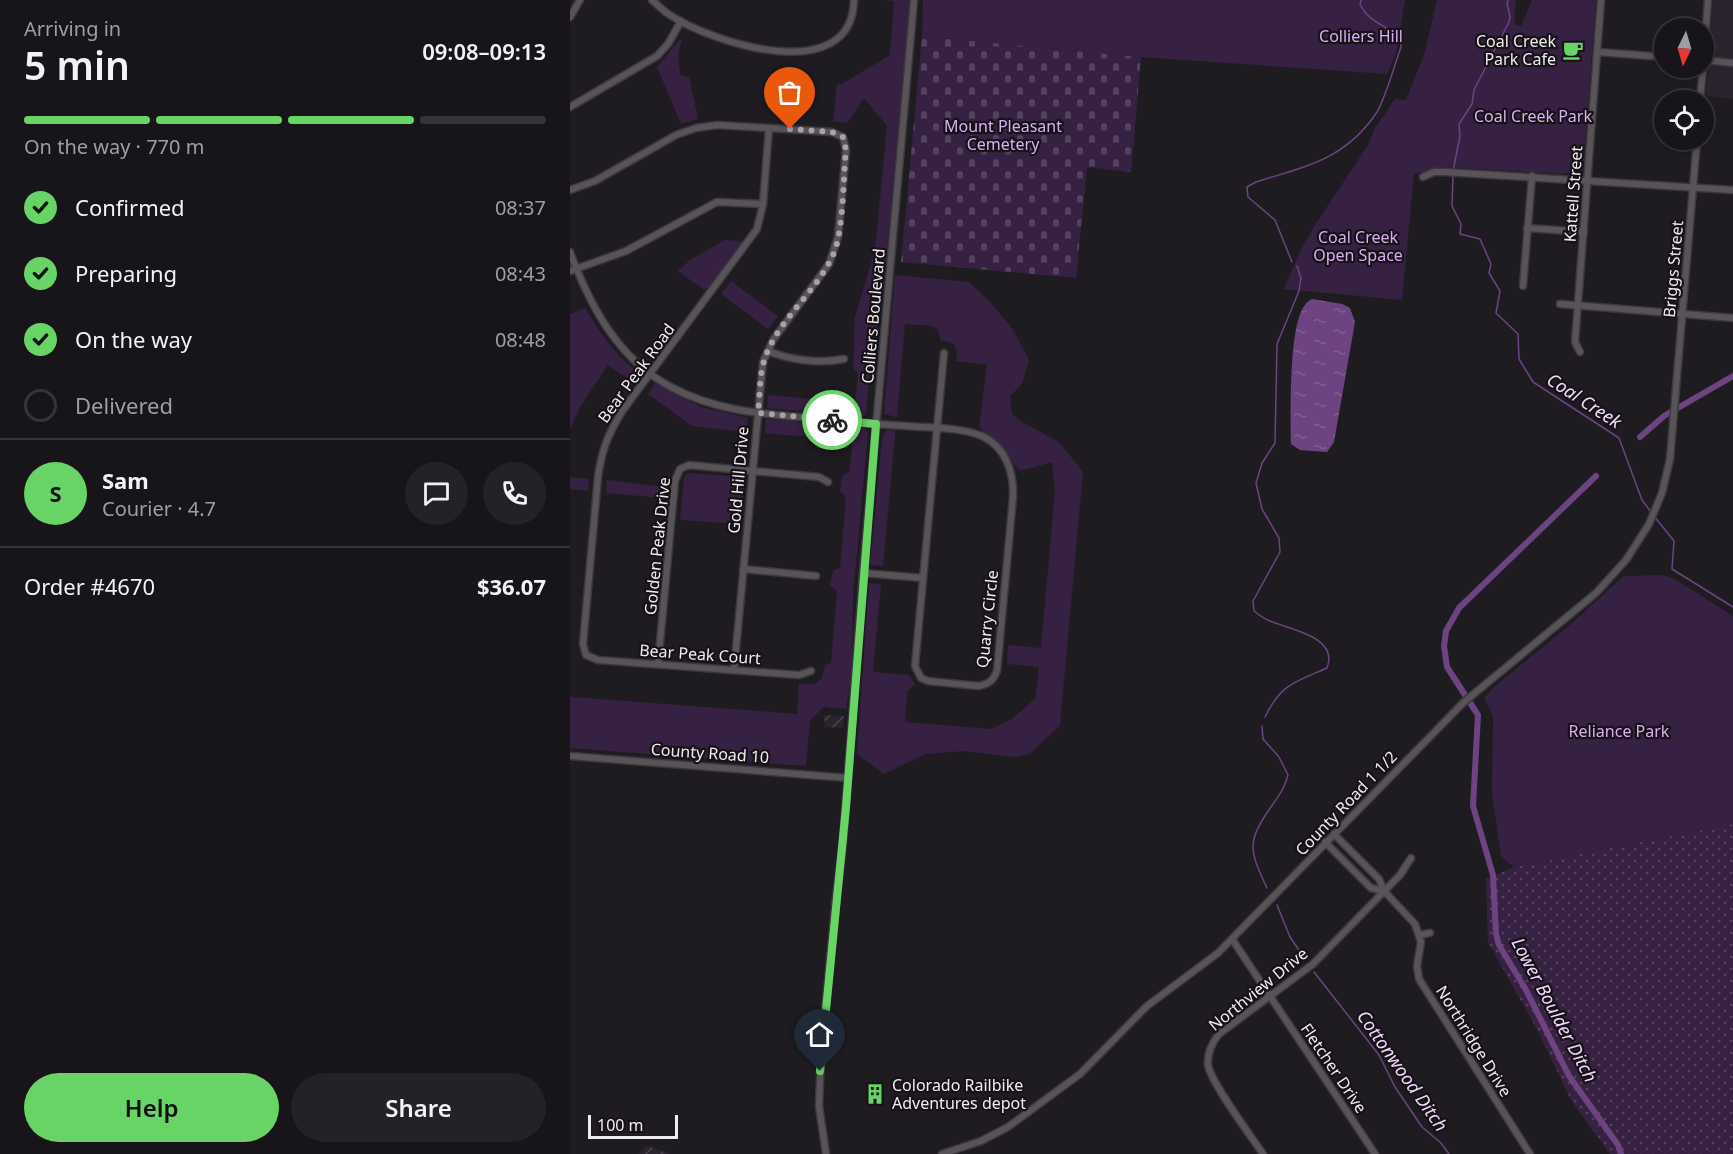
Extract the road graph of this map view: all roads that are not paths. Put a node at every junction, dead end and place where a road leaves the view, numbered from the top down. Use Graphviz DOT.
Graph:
graph roads {
  1 [pos="580,0"];
  2 [pos="652,0"];
  3 [pos="854,0"];
  4 [pos="914,0"];
  5 [pos="1601,0"];
  6 [pos="1708,0"];
  7 [pos="572,7"];
  8 [pos="570,17"];
  9 [pos="1707,18"];
  10 [pos="681,21"];
  11 [pos="1597,52"];
  12 [pos="1654,56"];
  13 [pos="1714,61"];
  14 [pos="1733,63"];
  15 [pos="571,105"];
  16 [pos="769,128"];
  17 [pos="1696,150"];
  18 [pos="1532,176"];
  19 [pos="1423,177"];
  20 [pos="1587,180"];
  21 [pos="1693,187"];
  22 [pos="570,190"];
  23 [pos="1733,190"];
  24 [pos="764,204"];
  25 [pos="1527,228"];
  26 [pos="1584,232"];
  27 [pos="570,252"];
  28 [pos="573,270"];
  29 [pos="1523,286"];
  30 [pos="1560,304"];
  31 [pos="1578,306"];
  32 [pos="1683,314"];
  33 [pos="1733,318"];
  34 [pos="768,351"];
  35 [pos="1580,352"];
  36 [pos="944,353"];
  37 [pos="844,359"];
  38 [pos="650,374"];
  39 [pos="1676,400"];
  40 [pos="758,413"];
  41 [pos="876,424"];
  42 [pos="937,429"];
  43 [pos="753,470"];
  44 [pos="828,482"];
  45 [pos="743,569"];
  46 [pos="863,573"];
  47 [pos="816,576"];
  48 [pos="923,578"];
  49 [pos="586,655"];
  50 [pos="658,664"];
  51 [pos="734,670"];
  52 [pos="811,671"];
  53 [pos="570,756"];
  54 [pos="848,778"];
  55 [pos="1334,834"];
  56 [pos="1325,842"];
  57 [pos="1411,858"];
  58 [pos="1384,891"];
  59 [pos="1430,933"];
  60 [pos="1420,935"];
  61 [pos="1232,939"];
  62 [pos="1271,996"];
  63 [pos="825,1154"];
  64 [pos="942,1154"];
  65 [pos="1263,1154"];
  66 [pos="1375,1154"];
  67 [pos="1530,1154"];
  1 -- 7 [label="street"];
  2 -- 10 [label="street"];
  3 -- 10 [label="street"];
  4 -- 41 [label="street, Colliers Boulevard"];
  5 -- 11 [label="street, Kattell Street"];
  6 -- 9 [label="street"];
  7 -- 8 [label="street"];
  10 -- 15 [label="street"];
  11 -- 12 [label="street"];
  11 -- 20 [label="street, Kattell Street"];
  13 -- 14 [label="street"];
  16 -- 22 [label="street, Gold Hill Drive"];
  16 -- 24 [label="street, Bear Peak Road"];
  16 -- 34 [label="street, Gold Hill Drive"];
  17 -- 21 [label="street, Briggs Street"];
  18 -- 19 [label="street"];
  18 -- 20 [label="street"];
  18 -- 25 [label="street"];
  20 -- 21 [label="street"];
  20 -- 26 [label="street, Kattell Street"];
  21 -- 23 [label="street"];
  21 -- 32 [label="street, Briggs Street"];
  24 -- 28 [label="street"];
  24 -- 38 [label="street, Bear Peak Road"];
  25 -- 26 [label="street"];
  25 -- 29 [label="street"];
  26 -- 31 [label="street, Kattell Street"];
  27 -- 28 [label="street, Quarry Circle"];
  28 -- 38 [label="street, Quarry Circle"];
  30 -- 31 [label="street"];
  31 -- 32 [label="street"];
  31 -- 35 [label="street, Kattell Street"];
  32 -- 33 [label="street"];
  32 -- 39 [label="street, Briggs Street"];
  34 -- 37 [label="street"];
  34 -- 40 [label="street, Gold Hill Drive"];
  36 -- 42 [label="street"];
  38 -- 40 [label="street, Quarry Circle"];
  38 -- 49 [label="street, Bear Peak Road"];
  39 -- 55 [label="street, County Road 1 1/2"];
  40 -- 41 [label="street, Quarry Circle"];
  40 -- 43 [label="street, Gold Hill Drive"];
  41 -- 42 [label="street, Quarry Circle"];
  41 -- 46 [label="street, Colliers Boulevard"];
  42 -- 48 [label="street, Quarry Circle"];
  42 -- 48 [label="street, Quarry Circle"];
  43 -- 44 [label="street"];
  43 -- 45 [label="street, Gold Hill Drive"];
  43 -- 50 [label="street, Golden Peak Drive"];
  45 -- 47 [label="street"];
  45 -- 51 [label="street, Gold Hill Drive"];
  46 -- 48 [label="street"];
  46 -- 54 [label="street, Colliers Boulevard"];
  49 -- 50 [label="street, Bear Peak Court"];
  50 -- 51 [label="street, Bear Peak Court"];
  51 -- 52 [label="street, Bear Peak Court"];
  53 -- 54 [label="street, County Road 10"];
  54 -- 63 [label="street, Colliers Boulevard"];
  55 -- 56 [label="street, County Road 1 1/2"];
  55 -- 58 [label="street"];
  56 -- 58 [label="street"];
  56 -- 61 [label="street, County Road 1 1/2"];
  57 -- 58 [label="street, Northview Drive"];
  58 -- 60 [label="street"];
  58 -- 62 [label="street, Northview Drive"];
  59 -- 60 [label="street"];
  60 -- 67 [label="street, Northridge Drive"];
  61 -- 62 [label="street, Fletcher Drive"];
  61 -- 64 [label="street, County Road 1 1/2"];
  62 -- 65 [label="street, Northview Drive"];
  62 -- 66 [label="street, Fletcher Drive"];
}
